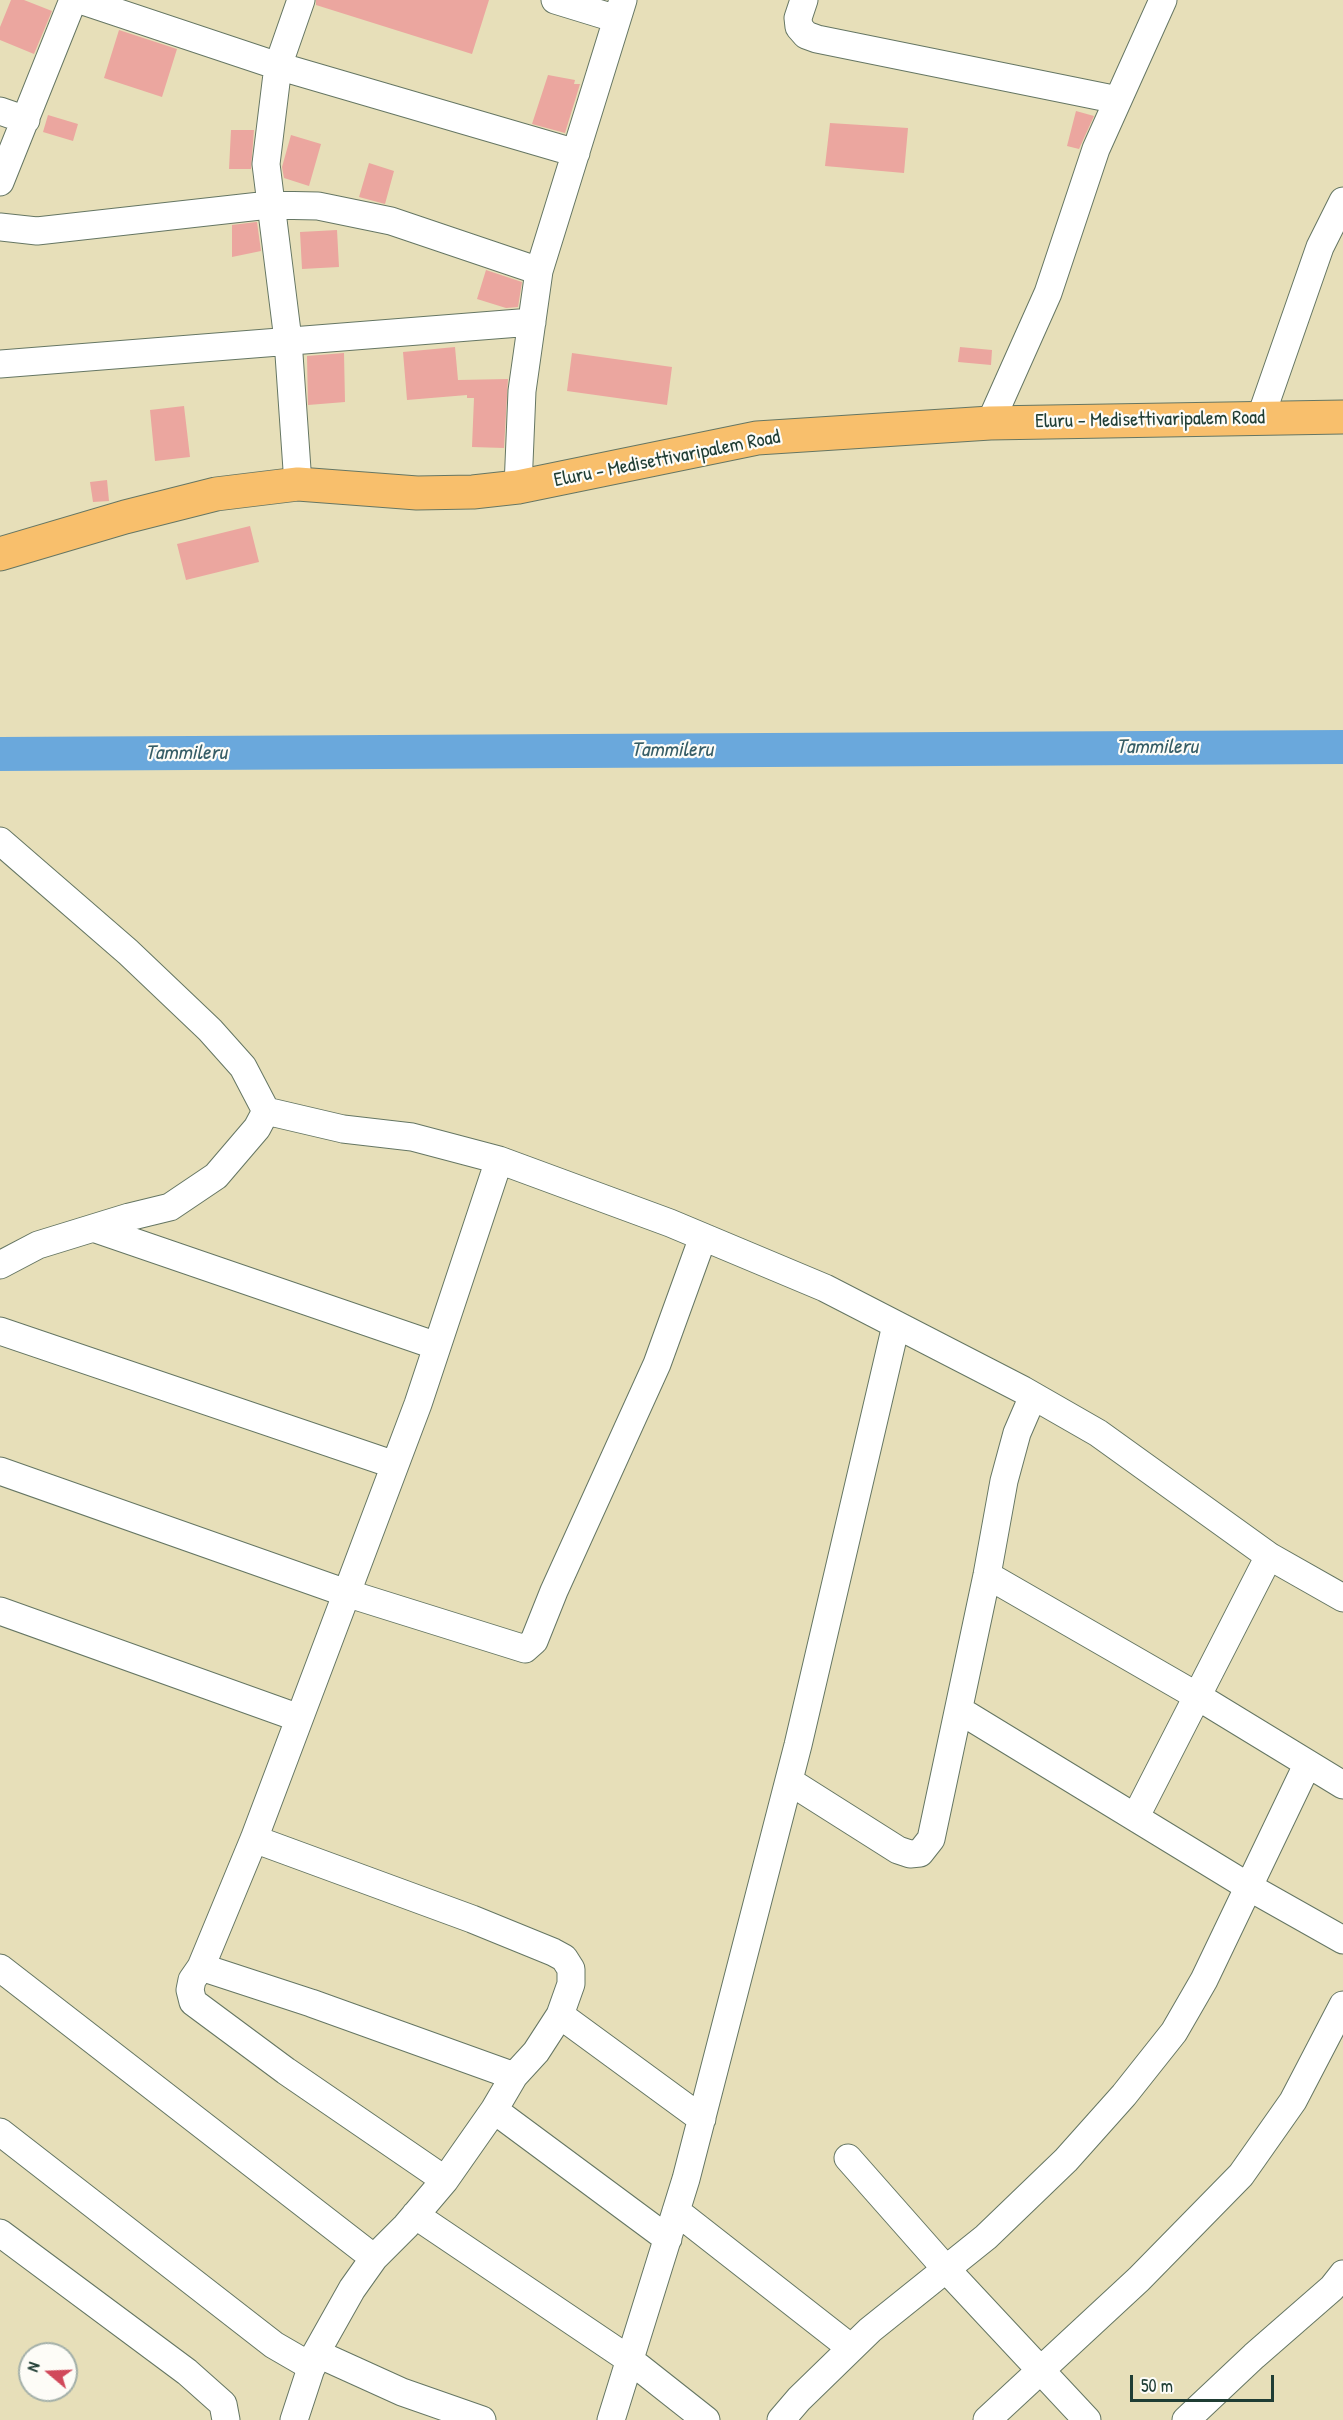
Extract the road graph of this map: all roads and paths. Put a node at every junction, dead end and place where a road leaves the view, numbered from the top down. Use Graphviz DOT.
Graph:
graph roads {
  1 [pos="73,0"];
  2 [pos="80,0"];
  3 [pos="301,0"];
  4 [pos="555,0"];
  5 [pos="804,0"];
  6 [pos="1163,0"];
  7 [pos="620,9"];
  8 [pos="278,66"];
  9 [pos="1118,99"];
  10 [pos="0,111"];
  11 [pos="26,120"];
  12 [pos="576,153"];
  13 [pos="0,182"];
  14 [pos="1343,201"];
  15 [pos="269,205"];
  16 [pos="0,227"];
  17 [pos="539,271"];
  18 [pos="532,322"];
  19 [pos="288,340"];
  20 [pos="0,364"];
  21 [pos="1343,417"];
  22 [pos="1260,419"];
  23 [pos="990,423"];
  24 [pos="298,484"];
  25 [pos="518,487"];
  26 [pos="0,554"];
  27 [pos="0,841"];
  28 [pos="266,1111"];
  29 [pos="500,1160"];
  30 [pos="93,1228"];
  31 [pos="703,1237"];
  32 [pos="0,1265"];
  33 [pos="896,1325"];
  34 [pos="0,1331"];
  35 [pos="437,1346"];
  36 [pos="1033,1396"];
  37 [pos="395,1465"];
  38 [pos="0,1471"];
  39 [pos="1269,1556"];
  40 [pos="987,1575"];
  41 [pos="346,1593"];
  42 [pos="1343,1598"];
  43 [pos="0,1611"];
  44 [pos="1197,1696"];
  45 [pos="959,1710"];
  46 [pos="299,1718"];
  47 [pos="1307,1765"];
  48 [pos="789,1781"];
  49 [pos="1343,1785"];
  50 [pos="1136,1816"];
  51 [pos="254,1839"];
  52 [pos="1249,1887"];
  53 [pos="1343,1940"];
  54 [pos="201,1967"];
  55 [pos="0,1968"];
  56 [pos="1343,2005"];
  57 [pos="560,2015"];
  58 [pos="514,2076"];
  59 [pos="494,2110"];
  60 [pos="702,2119"];
  61 [pos="0,2132"];
  62 [pos="848,2158"];
  63 [pos="445,2180"];
  64 [pos="676,2211"];
  65 [pos="416,2215"];
  66 [pos="0,2233"];
  67 [pos="668,2238"];
  68 [pos="374,2258"];
  69 [pos="946,2269"];
  70 [pos="1343,2274"];
  71 [pos="851,2348"];
  72 [pos="314,2360"];
  73 [pos="630,2360"];
  74 [pos="1041,2370"];
  75 [pos="226,2420"];
  76 [pos="294,2420"];
  77 [pos="482,2420"];
  78 [pos="611,2420"];
  79 [pos="706,2420"];
  80 [pos="781,2420"];
  81 [pos="987,2420"];
  82 [pos="1087,2420"];
  83 [pos="1186,2420"];
  1 -- 11 [label="street"];
  2 -- 8 [label="street"];
  3 -- 8 [label="street"];
  4 -- 7 [label="street"];
  5 -- 9 [label="street"];
  6 -- 9 [label="street"];
  7 -- 12 [label="street"];
  8 -- 12 [label="street"];
  8 -- 15 [label="street"];
  9 -- 23 [label="street"];
  10 -- 11 [label="street"];
  11 -- 13 [label="street"];
  12 -- 17 [label="street"];
  14 -- 22 [label="street"];
  15 -- 16 [label="street"];
  15 -- 17 [label="street"];
  15 -- 19 [label="street"];
  17 -- 18 [label="street"];
  18 -- 19 [label="street"];
  18 -- 25 [label="street"];
  19 -- 20 [label="street"];
  19 -- 24 [label="street"];
  21 -- 22 [label="main road, Eluru - Medisettivaripalem Road"];
  22 -- 23 [label="main road, Eluru - Medisettivaripalem Road"];
  23 -- 25 [label="main road, Eluru - Medisettivaripalem Road"];
  24 -- 25 [label="main road, Eluru - Medisettivaripalem Road"];
  24 -- 26 [label="main road, Eluru - Medisettivaripalem Road"];
  27 -- 28 [label="street"];
  28 -- 29 [label="street"];
  28 -- 30 [label="street"];
  29 -- 31 [label="street"];
  29 -- 35 [label="street"];
  30 -- 32 [label="street"];
  30 -- 35 [label="street"];
  31 -- 33 [label="street"];
  31 -- 41 [label="street"];
  33 -- 36 [label="street"];
  33 -- 48 [label="street"];
  34 -- 37 [label="street"];
  35 -- 37 [label="street"];
  36 -- 39 [label="street"];
  36 -- 40 [label="street"];
  37 -- 41 [label="street"];
  38 -- 41 [label="street"];
  39 -- 42 [label="street"];
  39 -- 44 [label="street"];
  40 -- 44 [label="street"];
  40 -- 45 [label="street"];
  41 -- 46 [label="street"];
  43 -- 46 [label="street"];
  44 -- 47 [label="street"];
  44 -- 50 [label="street"];
  45 -- 48 [label="street"];
  45 -- 50 [label="street"];
  46 -- 51 [label="street"];
  47 -- 49 [label="street"];
  47 -- 52 [label="street"];
  48 -- 60 [label="street"];
  50 -- 52 [label="street"];
  51 -- 54 [label="street"];
  51 -- 57 [label="street"];
  52 -- 53 [label="street"];
  52 -- 69 [label="street"];
  54 -- 58 [label="street"];
  54 -- 63 [label="street"];
  55 -- 68 [label="street"];
  56 -- 74 [label="street"];
  57 -- 58 [label="street"];
  57 -- 60 [label="street"];
  58 -- 59 [label="street"];
  59 -- 63 [label="street"];
  59 -- 67 [label="street"];
  60 -- 64 [label="street"];
  61 -- 72 [label="street"];
  62 -- 69 [label="street"];
  63 -- 65 [label="street"];
  64 -- 67 [label="street"];
  64 -- 71 [label="street"];
  65 -- 68 [label="street"];
  65 -- 73 [label="street"];
  66 -- 75 [label="street"];
  67 -- 73 [label="street"];
  68 -- 72 [label="street"];
  69 -- 71 [label="street"];
  69 -- 74 [label="street"];
  70 -- 83 [label="street"];
  71 -- 80 [label="street"];
  72 -- 76 [label="street"];
  72 -- 77 [label="street"];
  73 -- 78 [label="street"];
  73 -- 79 [label="street"];
  74 -- 81 [label="street"];
  74 -- 82 [label="street"];
}
